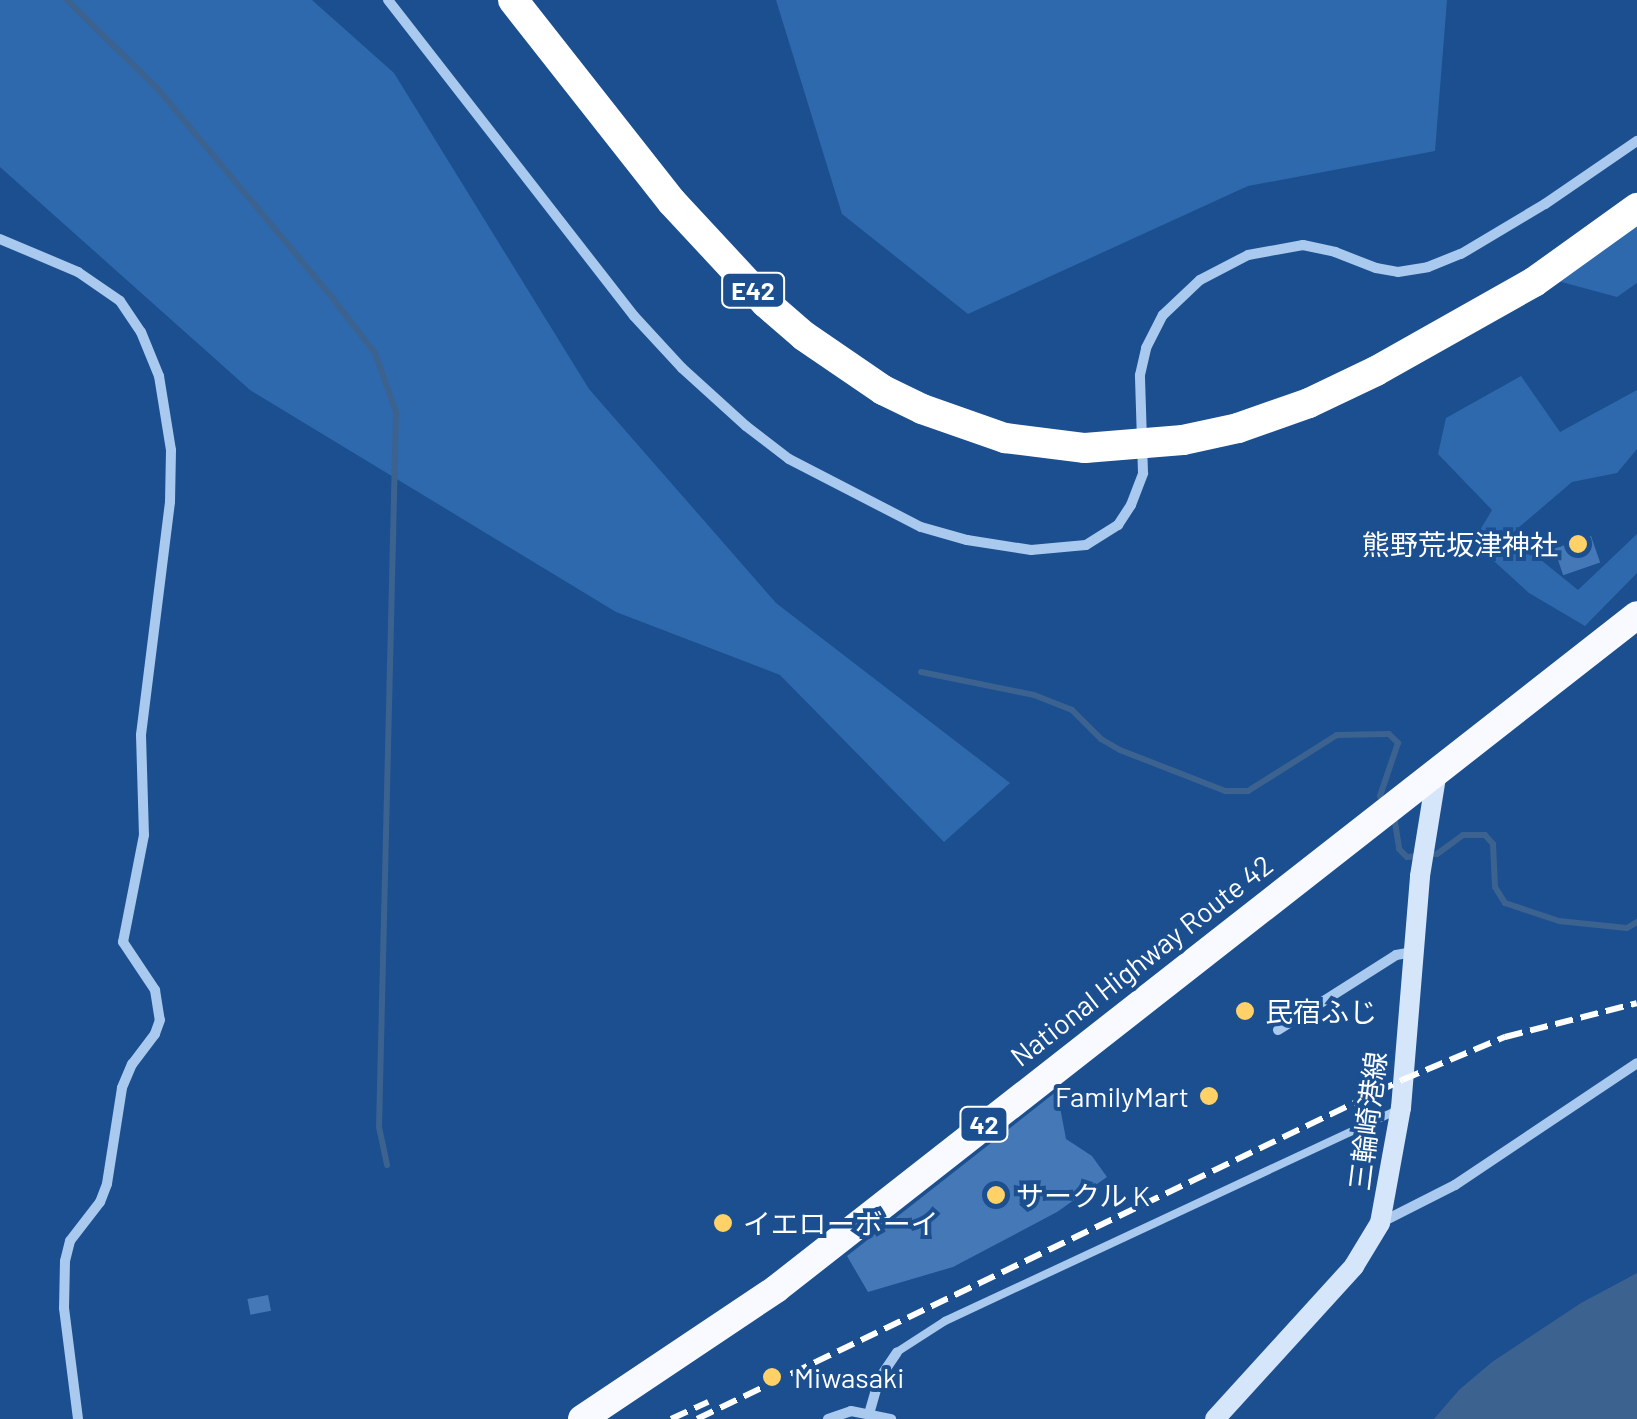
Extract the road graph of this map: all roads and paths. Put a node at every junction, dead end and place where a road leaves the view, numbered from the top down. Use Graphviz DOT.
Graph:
graph roads {
  1 [pos="388,0"];
  2 [pos="512,0"];
  3 [pos="1637,141"];
  4 [pos="1637,208"];
  5 [pos="0,239"];
  6 [pos="1637,614"];
  7 [pos="1437,770"];
  8 [pos="1413,952"];
  9 [pos="1278,1030"];
  10 [pos="1637,1063"];
  11 [pos="1401,1108"];
  12 [pos="1380,1223"];
  13 [pos="897,1352"];
  14 [pos="868,1417"];
  15 [pos="78,1419"];
  16 [pos="582,1419"];
  17 [pos="828,1419"];
  18 [pos="892,1419"];
  19 [pos="1216,1419"];
  1 -- 3 [label="street"];
  2 -- 4 [label="highway, E42, bridge"];
  5 -- 15 [label="street"];
  6 -- 7 [label="highway, National Highway Route 42 / 42"];
  7 -- 8 [label="main road, 三輪崎港線"];
  7 -- 16 [label="highway, National Highway Route 42 / 42"];
  8 -- 9 [label="street"];
  8 -- 11 [label="main road, 三輪崎港線"];
  10 -- 12 [label="street"];
  11 -- 12 [label="main road, 三輪崎港線"];
  11 -- 13 [label="lane"];
  12 -- 19 [label="main road, 三輪崎港線"];
  13 -- 14 [label="street"];
  14 -- 17 [label="street"];
  14 -- 18 [label="street"];
}
